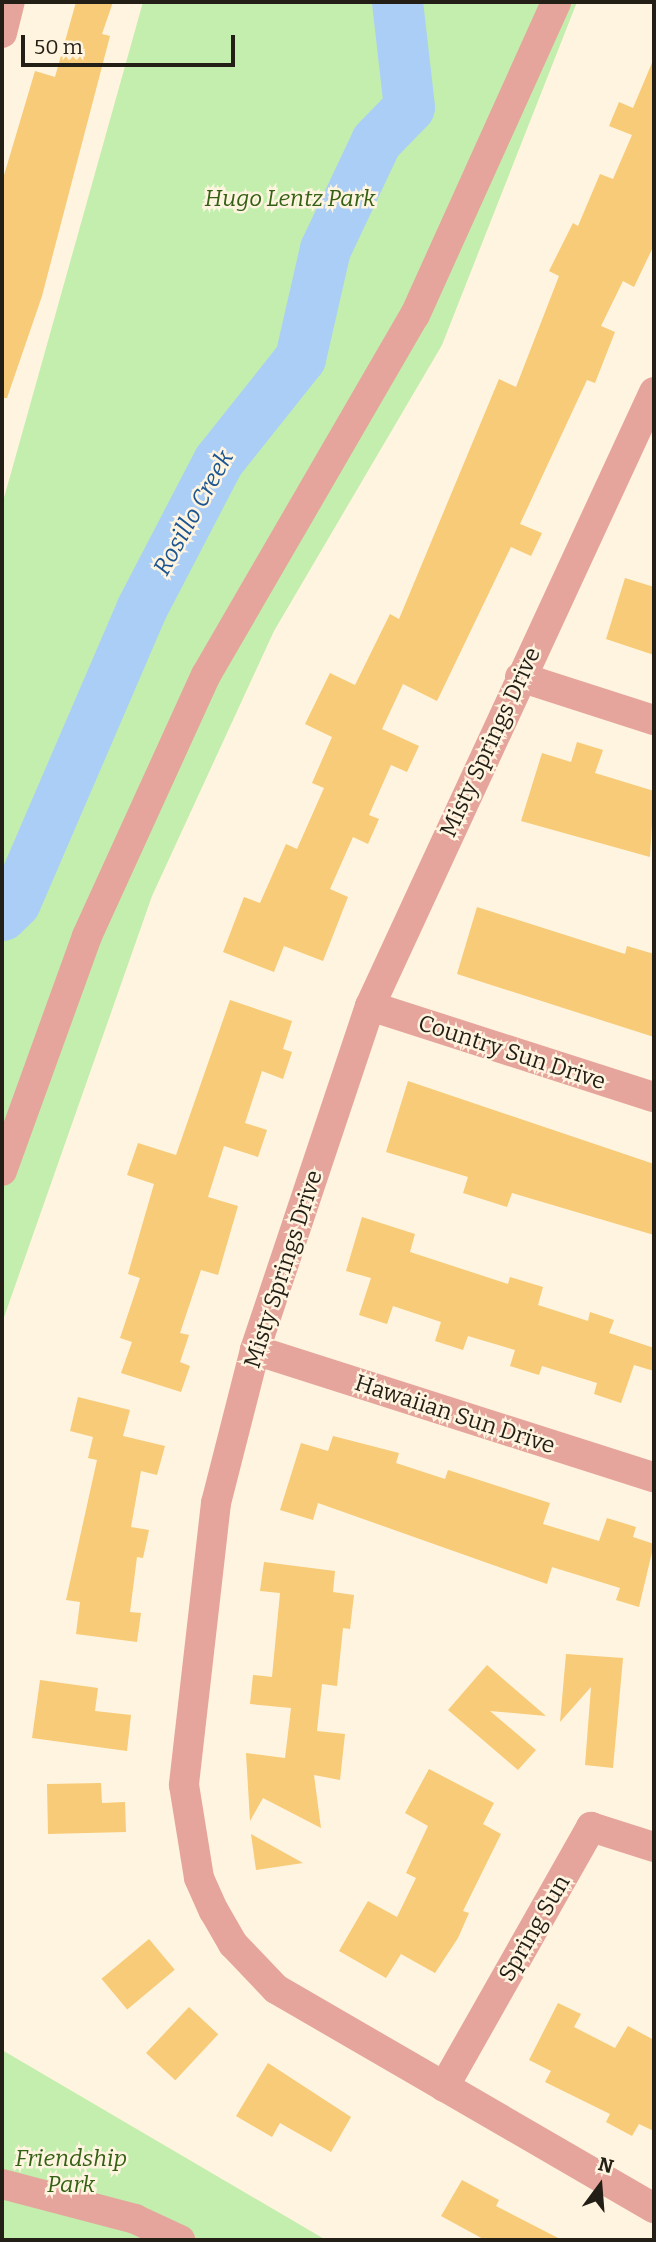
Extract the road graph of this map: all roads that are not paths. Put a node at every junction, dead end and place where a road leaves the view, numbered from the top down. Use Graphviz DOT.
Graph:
graph roads {
  1 [pos="10,2"];
  2 [pos="556,2"];
  3 [pos="2,33"];
  4 [pos="654,392"];
  5 [pos="520,677"];
  6 [pos="654,720"];
  7 [pos="370,1006"];
  8 [pos="654,1097"];
  9 [pos="2,1171"];
  10 [pos="255,1350"];
  11 [pos="654,1477"];
  12 [pos="654,1847"];
  13 [pos="444,2087"];
  14 [pos="2,2183"];
  15 [pos="654,2208"];
  16 [pos="180,2240"];
  1 -- 3 [label="street"];
  2 -- 9 [label="street"];
  4 -- 5 [label="street, Misty Springs Drive"];
  5 -- 6 [label="street"];
  5 -- 7 [label="street, Misty Springs Drive"];
  7 -- 8 [label="street, Country Sun Drive"];
  7 -- 10 [label="street, Misty Springs Drive"];
  10 -- 11 [label="street, Hawaiian Sun Drive"];
  10 -- 13 [label="street, Misty Springs Drive"];
  12 -- 13 [label="street, Spring Sun"];
  13 -- 15 [label="street, Misty Springs Drive"];
  14 -- 16 [label="street"];
}
